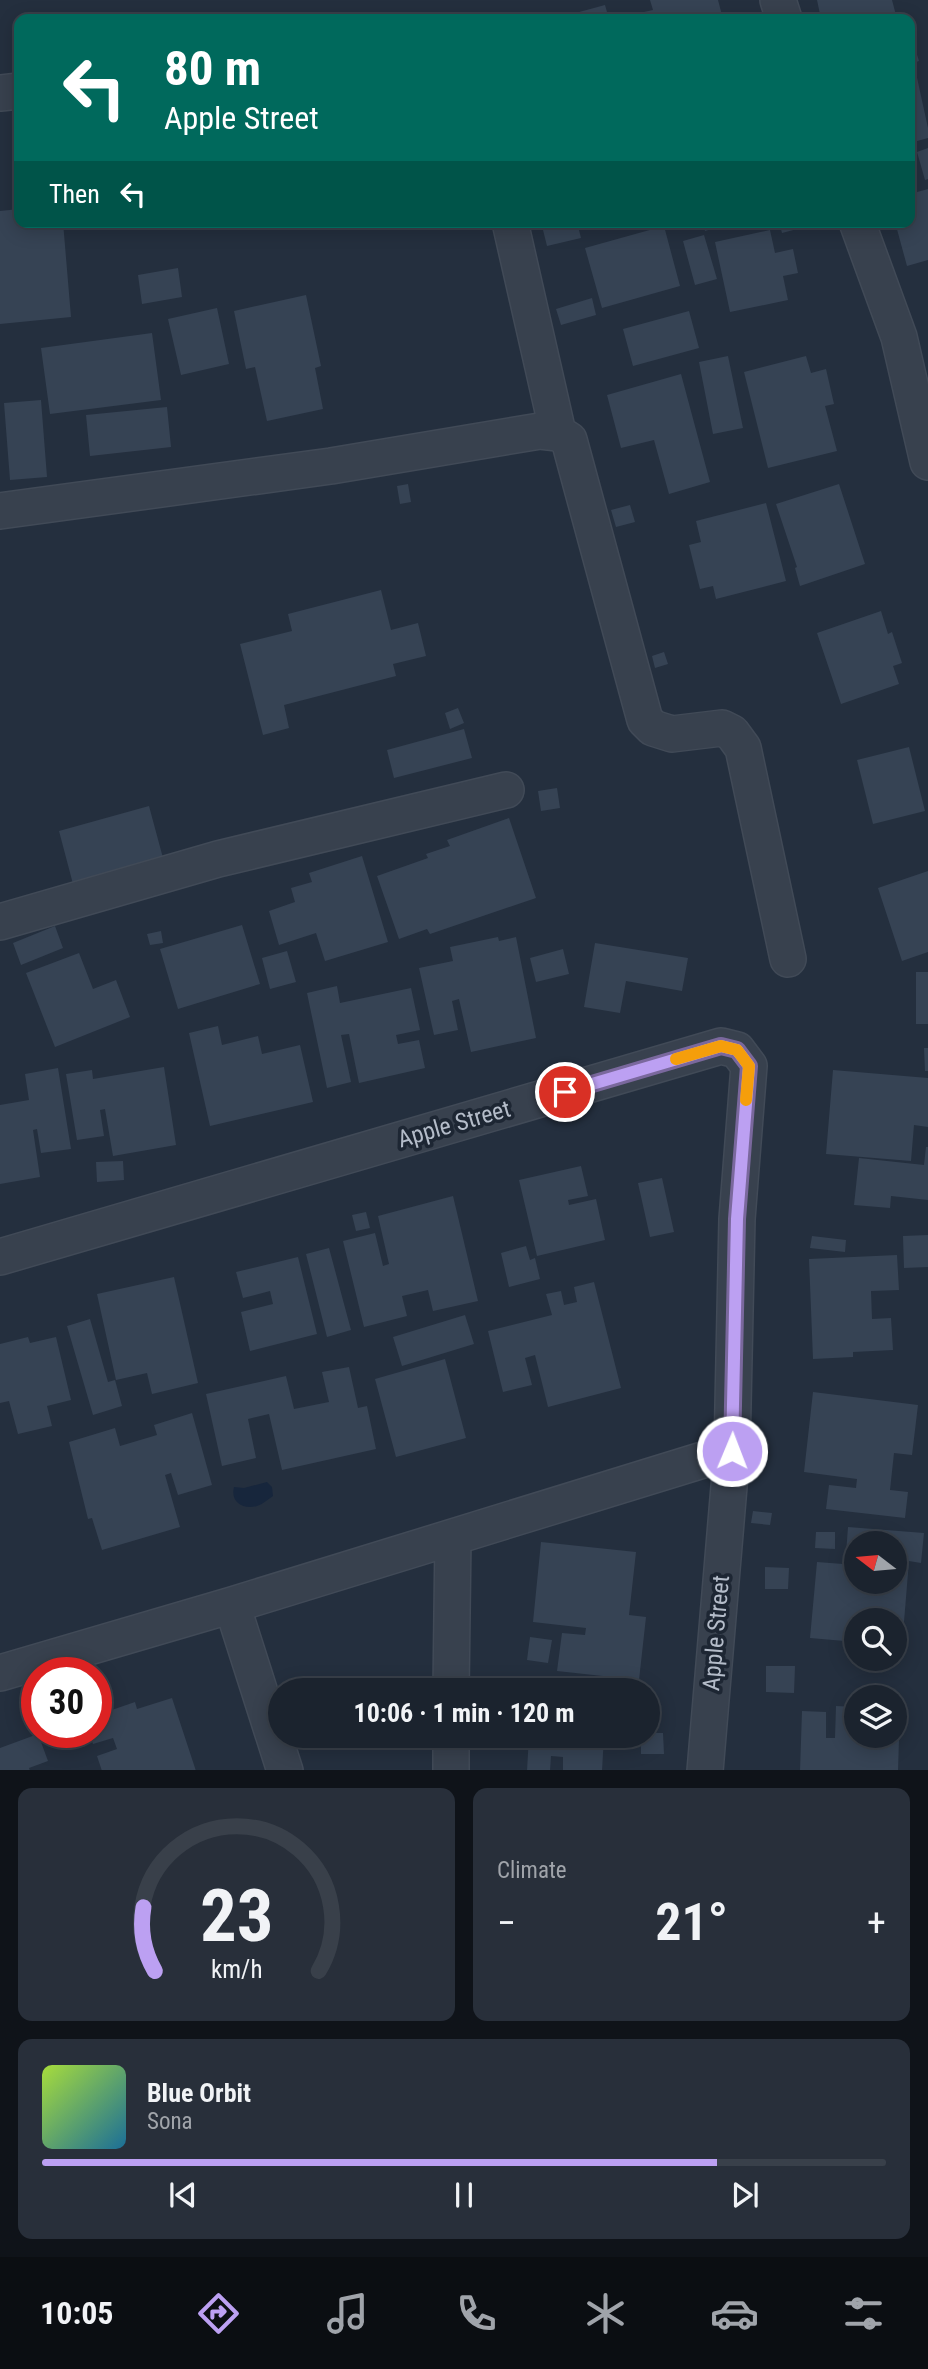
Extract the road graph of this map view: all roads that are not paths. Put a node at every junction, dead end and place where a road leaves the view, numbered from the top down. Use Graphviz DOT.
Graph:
graph roads {
  1 [pos="511,228"];
  2 [pos="860,228"];
  3 [pos="914,335"];
  4 [pos="558,433"];
  5 [pos="928,462"];
  6 [pos="0,511"];
  7 [pos="506,790"];
  8 [pos="0,922"];
  9 [pos="788,959"];
  10 [pos="0,1257"];
  11 [pos="732,1451"];
  12 [pos="453,1537"];
  13 [pos="232,1605"];
  14 [pos="0,1673"];
  15 [pos="451,1678"];
  16 [pos="451,1748"];
  17 [pos="285,1770"];
  18 [pos="451,1770"];
  19 [pos="705,1770"];
  1 -- 4 [label="street"];
  2 -- 3 [label="street"];
  3 -- 5 [label="street"];
  4 -- 6 [label="street"];
  4 -- 9 [label="street"];
  7 -- 8 [label="street"];
  10 -- 11 [label="street, Apple Street"];
  11 -- 12 [label="street"];
  11 -- 19 [label="street, Apple Street"];
  12 -- 13 [label="street"];
  12 -- 15 [label="street"];
  13 -- 14 [label="street"];
  13 -- 17 [label="street"];
  16 -- 18 [label="street"];
}
